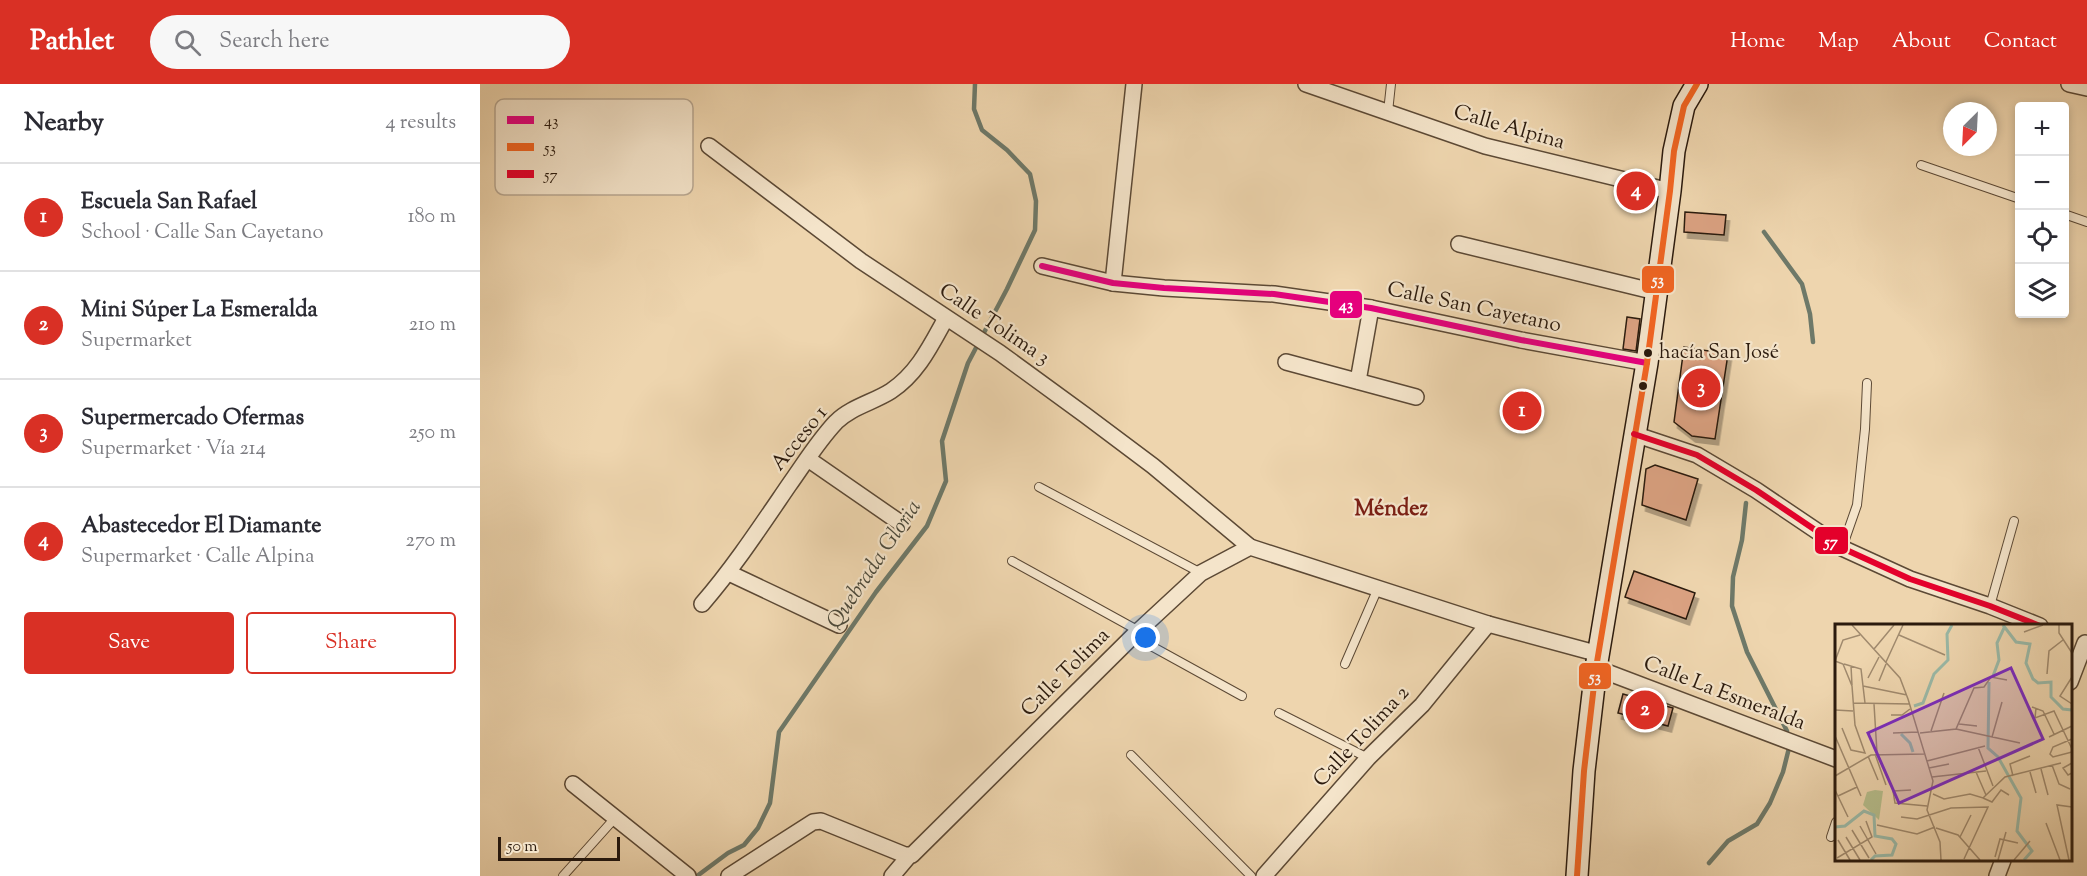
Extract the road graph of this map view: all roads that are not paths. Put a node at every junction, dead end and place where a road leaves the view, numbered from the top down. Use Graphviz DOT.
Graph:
graph roads {
  1 [pos="1134,84"];
  2 [pos="1306,84"];
  3 [pos="1391,84"];
  4 [pos="1697,84"];
  5 [pos="2069,84"];
  6 [pos="2087,88"];
  7 [pos="1388,113"];
  8 [pos="709,146"];
  9 [pos="1921,165"];
  10 [pos="1670,191"];
  11 [pos="2015,198"];
  12 [pos="2069,216"];
  13 [pos="2087,222"];
  14 [pos="1459,244"];
  15 [pos="1042,266"];
  16 [pos="1113,283"];
  17 [pos="1656,292"];
  18 [pos="1371,308"];
  19 [pos="946,318"];
  20 [pos="1287,362"];
  21 [pos="1647,363"];
  22 [pos="1358,381"];
  23 [pos="1867,383"];
  24 [pos="1416,397"];
  25 [pos="1634,434"];
  26 [pos="807,459"];
  27 [pos="1039,487"];
  28 [pos="2014,521"];
  29 [pos="902,524"];
  30 [pos="1250,547"];
  31 [pos="1842,548"];
  32 [pos="1012,561"];
  33 [pos="729,573"];
  34 [pos="1201,573"];
  35 [pos="1378,588"];
  36 [pos="702,604"];
  37 [pos="1990,606"];
  38 [pos="1488,624"];
  39 [pos="2035,624"];
  40 [pos="839,625"];
  41 [pos="1136,633"];
  42 [pos="2072,637"];
  43 [pos="2086,643"];
  44 [pos="1598,661"];
  45 [pos="1345,664"];
  46 [pos="2072,677"];
  47 [pos="1242,696"];
  48 [pos="1279,713"];
  49 [pos="1131,755"];
  50 [pos="1368,758"];
  51 [pos="1835,759"];
  52 [pos="573,784"];
  53 [pos="615,818"];
  54 [pos="1835,825"];
  55 [pos="1831,837"];
  56 [pos="909,856"];
  57 [pos="2003,861"];
  58 [pos="896,875"];
  59 [pos="563,876"];
  60 [pos="688,876"];
  61 [pos="729,876"];
  62 [pos="1251,876"];
  63 [pos="1264,876"];
  64 [pos="1577,876"];
  65 [pos="1997,876"];
  1 -- 16 [label="street"];
  2 -- 7 [label="street, Calle Alpina"];
  3 -- 7 [label="lane"];
  4 -- 10 [label="main road"];
  5 -- 6 [label="street"];
  7 -- 10 [label="street, Calle Alpina"];
  8 -- 19 [label="street, Calle Tolima 3"];
  9 -- 11 [label="lane"];
  10 -- 17 [label="main road"];
  12 -- 13 [label="lane"];
  14 -- 17 [label="street"];
  15 -- 16 [label="street, Calle San Cayetano"];
  16 -- 18 [label="street, Calle San Cayetano"];
  17 -- 21 [label="main road"];
  18 -- 21 [label="street, Calle San Cayetano"];
  18 -- 22 [label="street"];
  19 -- 26 [label="street, Acceso 1"];
  19 -- 30 [label="street, Calle Tolima 3"];
  20 -- 22 [label="street"];
  21 -- 25 [label="main road"];
  22 -- 24 [label="street"];
  23 -- 31 [label="lane"];
  25 -- 31 [label="street"];
  25 -- 44 [label="main road"];
  26 -- 29 [label="street"];
  26 -- 33 [label="street, Acceso 1"];
  27 -- 34 [label="lane"];
  28 -- 37 [label="lane"];
  30 -- 34 [label="street, Calle Tolima"];
  30 -- 35 [label="street"];
  31 -- 37 [label="street"];
  32 -- 41 [label="lane"];
  33 -- 36 [label="street, Acceso 1"];
  33 -- 40 [label="street"];
  34 -- 41 [label="street, Calle Tolima"];
  35 -- 38 [label="street"];
  35 -- 45 [label="lane"];
  37 -- 39 [label="street"];
  38 -- 44 [label="street"];
  38 -- 50 [label="street, Calle Tolima 2"];
  41 -- 47 [label="lane"];
  41 -- 56 [label="street, Calle Tolima"];
  42 -- 43 [label="street"];
  43 -- 46 [label="street"];
  44 -- 51 [label="street, Calle La Esmeralda"];
  44 -- 64 [label="main road"];
  48 -- 50 [label="lane"];
  49 -- 62 [label="lane"];
  50 -- 63 [label="street, Calle Tolima 2"];
  52 -- 53 [label="street"];
  53 -- 59 [label="lane"];
  53 -- 60 [label="street"];
  54 -- 55 [label="lane"];
  56 -- 58 [label="street, Calle Tolima"];
  56 -- 61 [label="street"];
  57 -- 65 [label="street"];
}
